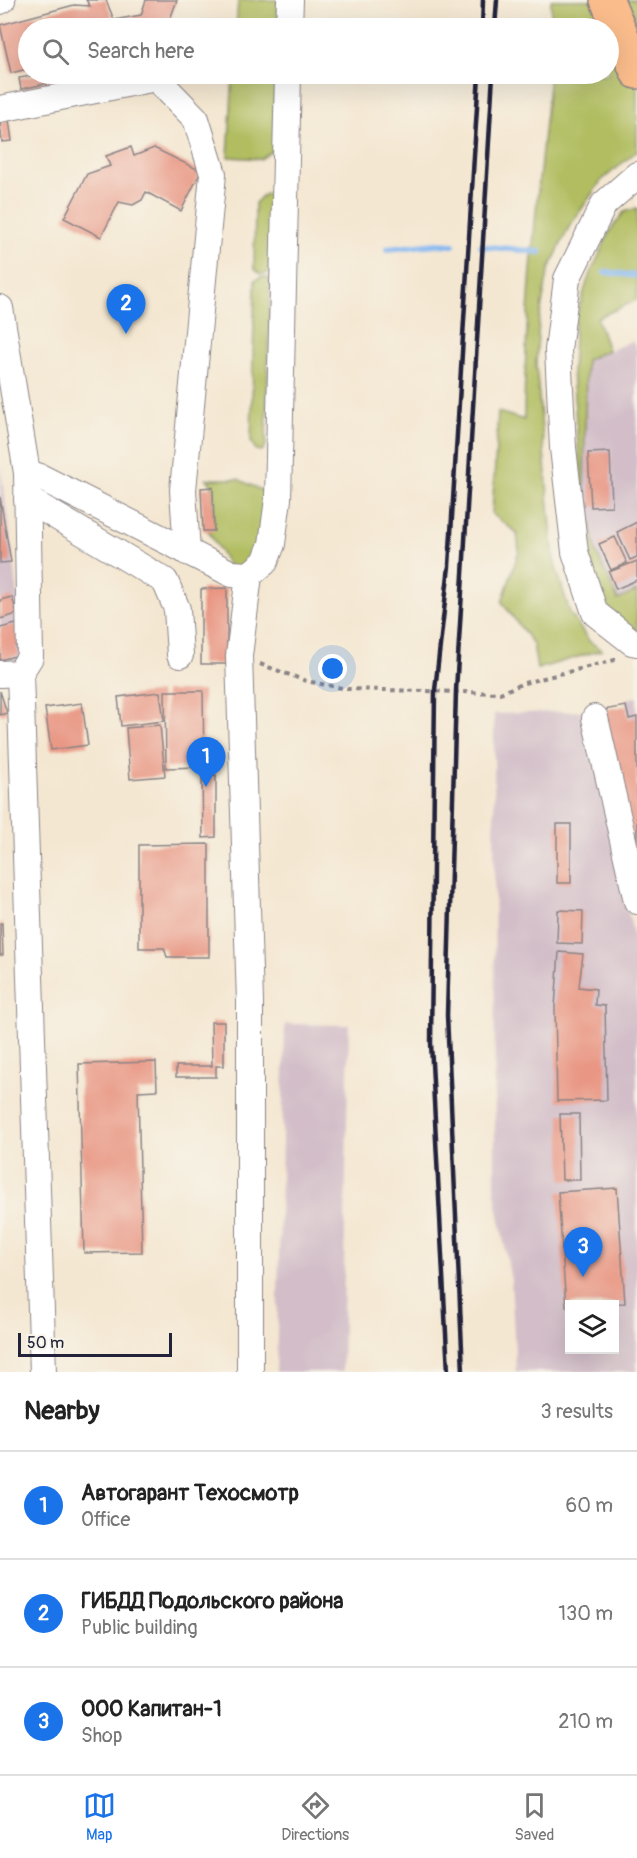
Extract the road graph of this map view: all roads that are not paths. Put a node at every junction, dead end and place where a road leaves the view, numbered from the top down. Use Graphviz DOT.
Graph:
graph roads {
  1 [pos="290,0"];
  2 [pos="607,0"];
  3 [pos="289,18"];
  4 [pos="614,18"];
  5 [pos="619,29"];
  6 [pos="637,72"];
  7 [pos="126,84"];
  8 [pos="162,84"];
  9 [pos="288,84"];
  10 [pos="0,109"];
  11 [pos="637,175"];
  12 [pos="0,308"];
  13 [pos="27,473"];
  14 [pos="27,499"];
  15 [pos="187,552"];
  16 [pos="249,575"];
  17 [pos="631,653"];
  18 [pos="180,655"];
  19 [pos="10,674"];
  20 [pos="595,718"];
  21 [pos="637,901"];
  22 [pos="43,1372"];
  23 [pos="250,1372"];
  1 -- 3 [label="street"];
  2 -- 4 [label="main road"];
  5 -- 6 [label="main road"];
  7 -- 10 [label="street"];
  8 -- 15 [label="street"];
  9 -- 16 [label="street"];
  11 -- 17 [label="street"];
  12 -- 13 [label="street"];
  13 -- 14 [label="street"];
  13 -- 15 [label="street"];
  14 -- 18 [label="street"];
  14 -- 19 [label="street"];
  15 -- 16 [label="street"];
  16 -- 23 [label="street"];
  19 -- 22 [label="street"];
  20 -- 21 [label="street"];
}
